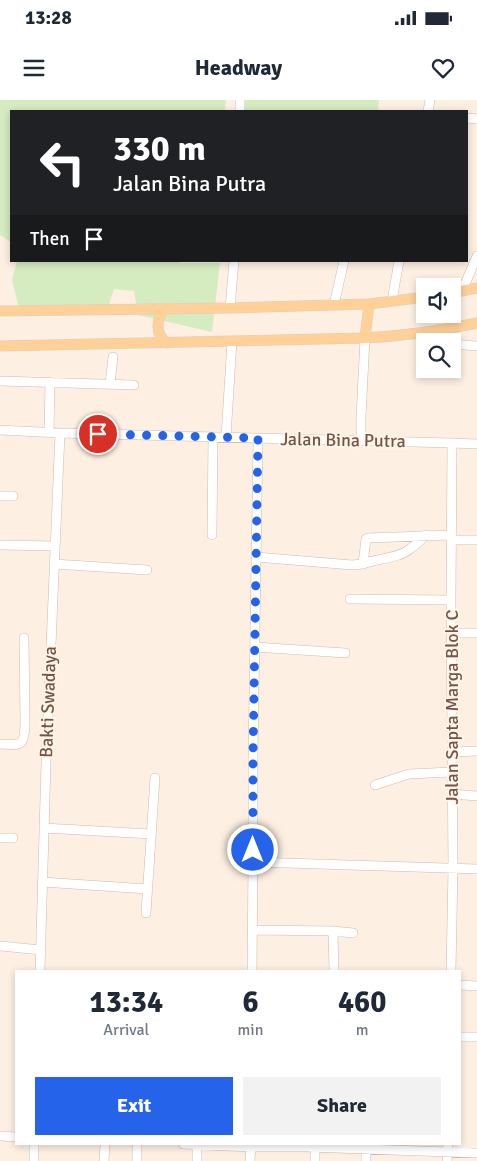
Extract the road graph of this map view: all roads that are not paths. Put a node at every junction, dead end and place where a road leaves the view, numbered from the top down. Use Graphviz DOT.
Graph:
graph roads {
  1 [pos="477,256"];
  2 [pos="234,262"];
  3 [pos="344,262"];
  4 [pos="399,262"];
  5 [pos="461,285"];
  6 [pos="477,288"];
  7 [pos="461,291"];
  8 [pos="416,299"];
  9 [pos="392,302"];
  10 [pos="334,304"];
  11 [pos="369,304"];
  12 [pos="230,308"];
  13 [pos="164,309"];
  14 [pos="0,311"];
  15 [pos="477,323"];
  16 [pos="365,338"];
  17 [pos="232,342"];
  18 [pos="167,343"];
  19 [pos="461,345"];
  20 [pos="0,346"];
  21 [pos="477,346"];
  22 [pos="113,357"];
  23 [pos="0,381"];
  24 [pos="50,382"];
  25 [pos="110,384"];
  26 [pos="134,385"];
  27 [pos="0,430"];
  28 [pos="49,432"];
  29 [pos="60,433"];
  30 [pos="213,437"];
  31 [pos="226,437"];
  32 [pos="258,438"];
  33 [pos="361,441"];
  34 [pos="452,442"];
  35 [pos="477,444"];
  36 [pos="0,496"];
  37 [pos="13,496"];
  38 [pos="212,535"];
  39 [pos="426,535"];
  40 [pos="451,537"];
  41 [pos="477,540"];
  42 [pos="0,545"];
  43 [pos="55,546"];
  44 [pos="256,557"];
  45 [pos="54,564"];
  46 [pos="363,564"];
  47 [pos="147,570"];
  48 [pos="350,599"];
  49 [pos="451,600"];
  50 [pos="451,633"];
  51 [pos="477,633"];
  52 [pos="24,638"];
  53 [pos="255,647"];
  54 [pos="345,653"];
  55 [pos="0,744"];
  56 [pos="477,751"];
  57 [pos="452,752"];
  58 [pos="452,772"];
  59 [pos="155,778"];
  60 [pos="375,785"];
  61 [pos="452,794"];
  62 [pos="477,796"];
  63 [pos="44,828"];
  64 [pos="152,834"];
  65 [pos="0,838"];
  66 [pos="12,838"];
  67 [pos="253,862"];
  68 [pos="453,868"];
  69 [pos="477,868"];
  70 [pos="42,882"];
  71 [pos="148,889"];
  72 [pos="146,913"];
  73 [pos="253,930"];
  74 [pos="333,931"];
  75 [pos="353,933"];
  76 [pos="0,946"];
  77 [pos="40,950"];
  78 [pos="40,970"];
  79 [pos="252,970"];
  80 [pos="334,970"];
  81 [pos="451,970"];
  82 [pos="461,985"];
  83 [pos="477,986"];
  84 [pos="461,1037"];
  85 [pos="477,1037"];
  86 [pos="0,1136"];
  87 [pos="15,1137"];
  88 [pos="34,1145"];
  89 [pos="105,1145"];
  90 [pos="137,1145"];
  91 [pos="197,1145"];
  92 [pos="251,1145"];
  93 [pos="315,1147"];
  94 [pos="366,1150"];
  95 [pos="409,1151"];
  96 [pos="447,1152"];
  97 [pos="477,1153"];
  98 [pos="34,1161"];
  99 [pos="104,1161"];
  100 [pos="137,1161"];
  101 [pos="196,1161"];
  102 [pos="250,1161"];
  103 [pos="315,1161"];
  104 [pos="366,1161"];
  105 [pos="408,1161"];
  1 -- 5 [label="street"];
  2 -- 12 [label="street"];
  3 -- 10 [label="street"];
  4 -- 9 [label="street"];
  6 -- 7 [label="main road"];
  8 -- 9 [label="main road"];
  9 -- 11 [label="main road"];
  10 -- 11 [label="main road"];
  10 -- 12 [label="main road"];
  11 -- 16 [label="main road"];
  12 -- 13 [label="main road"];
  13 -- 14 [label="main road"];
  13 -- 18 [label="main road"];
  15 -- 16 [label="main road"];
  16 -- 17 [label="main road"];
  16 -- 33 [label="street"];
  17 -- 18 [label="main road"];
  17 -- 31 [label="street"];
  18 -- 20 [label="main road"];
  19 -- 21 [label="street"];
  22 -- 25 [label="street"];
  23 -- 24 [label="street"];
  24 -- 25 [label="street"];
  24 -- 28 [label="street"];
  25 -- 26 [label="street"];
  27 -- 28 [label="street, Jalan Bina Putra"];
  28 -- 29 [label="street, Jalan Bina Putra"];
  29 -- 30 [label="street, Jalan Bina Putra"];
  29 -- 43 [label="street, Bakti Swadaya"];
  30 -- 31 [label="street, Jalan Bina Putra"];
  30 -- 38 [label="street"];
  31 -- 32 [label="street, Jalan Bina Putra"];
  32 -- 33 [label="street, Jalan Bina Putra"];
  32 -- 44 [label="street"];
  33 -- 34 [label="street, Jalan Bina Putra"];
  34 -- 35 [label="street, Jalan Bina Putra"];
  34 -- 40 [label="street, Jalan Sapta Marga Blok C"];
  36 -- 37 [label="street"];
  39 -- 40 [label="street"];
  39 -- 46 [label="street"];
  39 -- 46 [label="street"];
  40 -- 41 [label="street"];
  40 -- 49 [label="street, Jalan Sapta Marga Blok C"];
  42 -- 43 [label="street"];
  43 -- 45 [label="street, Bakti Swadaya"];
  44 -- 46 [label="street"];
  44 -- 53 [label="street"];
  45 -- 47 [label="street"];
  45 -- 63 [label="street, Bakti Swadaya"];
  48 -- 49 [label="street"];
  49 -- 50 [label="street, Jalan Sapta Marga Blok C"];
  50 -- 51 [label="street"];
  50 -- 57 [label="street, Jalan Sapta Marga Blok C"];
  52 -- 55 [label="street"];
  53 -- 54 [label="street"];
  53 -- 67 [label="street"];
  56 -- 57 [label="street"];
  57 -- 58 [label="street, Jalan Sapta Marga Blok C"];
  58 -- 60 [label="street"];
  58 -- 61 [label="street, Jalan Sapta Marga Blok C"];
  59 -- 64 [label="street"];
  61 -- 62 [label="street"];
  61 -- 68 [label="street, Jalan Sapta Marga Blok C"];
  63 -- 64 [label="street"];
  63 -- 70 [label="street, Bakti Swadaya"];
  64 -- 71 [label="street"];
  65 -- 66 [label="street"];
  67 -- 68 [label="street"];
  67 -- 73 [label="street"];
  68 -- 69 [label="street"];
  68 -- 81 [label="street, Jalan Sapta Marga Blok C"];
  70 -- 71 [label="street"];
  70 -- 77 [label="street, Bakti Swadaya"];
  71 -- 72 [label="street"];
  73 -- 74 [label="street"];
  73 -- 79 [label="street"];
  74 -- 75 [label="street"];
  74 -- 80 [label="street"];
  76 -- 77 [label="street"];
  77 -- 78 [label="street, Bakti Swadaya"];
  82 -- 83 [label="street"];
  84 -- 85 [label="street"];
  86 -- 87 [label="street"];
  88 -- 98 [label="street"];
  89 -- 99 [label="street"];
  90 -- 100 [label="street"];
  91 -- 101 [label="street"];
  92 -- 93 [label="street"];
  92 -- 102 [label="street"];
  93 -- 94 [label="street"];
  93 -- 103 [label="street"];
  94 -- 95 [label="street"];
  94 -- 104 [label="street"];
  95 -- 96 [label="street"];
  95 -- 105 [label="street"];
  96 -- 97 [label="street"];
}
